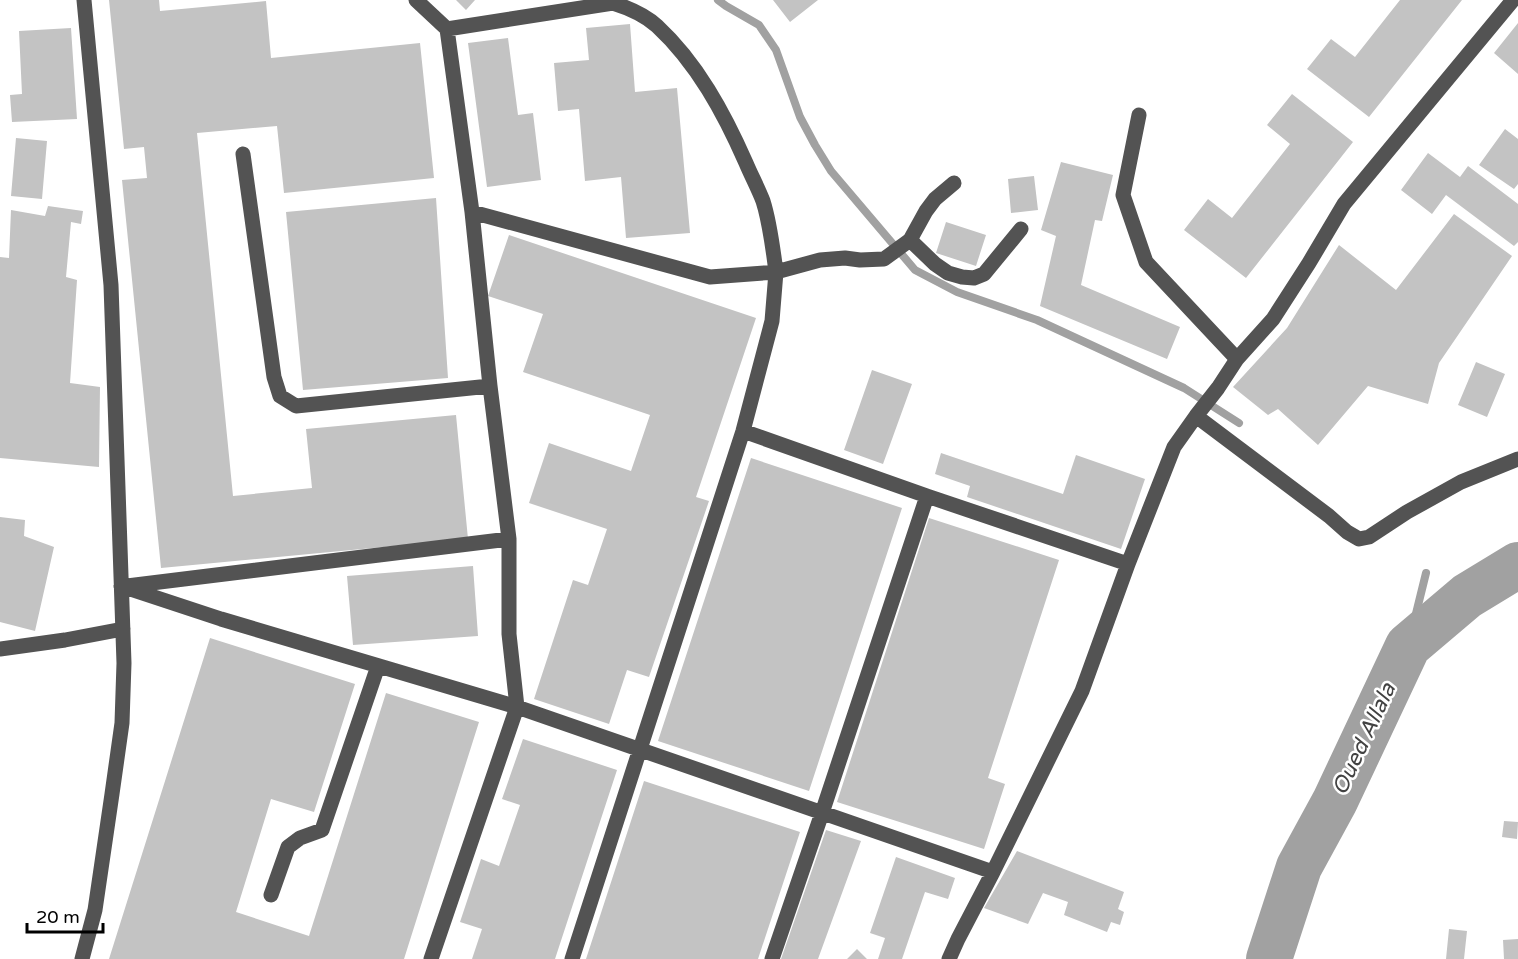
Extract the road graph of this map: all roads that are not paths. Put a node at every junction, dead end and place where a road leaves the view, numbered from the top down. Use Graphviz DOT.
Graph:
graph roads {
  1 [pos="84,0"];
  2 [pos="416,0"];
  3 [pos="1513,0"];
  4 [pos="634,5"];
  5 [pos="447,29"];
  6 [pos="1139,115"];
  7 [pos="243,154"];
  8 [pos="954,183"];
  9 [pos="472,212"];
  10 [pos="1021,229"];
  11 [pos="910,240"];
  12 [pos="777,273"];
  13 [pos="1237,359"];
  14 [pos="490,386"];
  15 [pos="1198,413"];
  16 [pos="743,431"];
  17 [pos="1518,459"];
  18 [pos="927,496"];
  19 [pos="509,539"];
  20 [pos="1128,564"];
  21 [pos="121,586"];
  22 [pos="123,629"];
  23 [pos="0,649"];
  24 [pos="378,666"];
  25 [pos="517,707"];
  26 [pos="639,750"];
  27 [pos="822,813"];
  28 [pos="993,872"];
  29 [pos="271,895"];
  30 [pos="82,959"];
  31 [pos="431,959"];
  32 [pos="572,959"];
  33 [pos="772,959"];
  34 [pos="950,959"];
  1 -- 21 [label="street"];
  2 -- 5 [label="street"];
  3 -- 13 [label="street"];
  4 -- 5 [label="street"];
  4 -- 12 [label="street"];
  5 -- 9 [label="street"];
  6 -- 13 [label="street"];
  7 -- 14 [label="street"];
  8 -- 11 [label="street"];
  9 -- 12 [label="street"];
  9 -- 14 [label="street"];
  10 -- 11 [label="street"];
  11 -- 12 [label="street"];
  12 -- 16 [label="street"];
  13 -- 15 [label="street"];
  14 -- 19 [label="street"];
  15 -- 17 [label="street"];
  15 -- 20 [label="street"];
  16 -- 18 [label="street"];
  16 -- 26 [label="street"];
  18 -- 20 [label="street"];
  18 -- 27 [label="street"];
  19 -- 21 [label="street"];
  19 -- 25 [label="street"];
  20 -- 28 [label="street"];
  21 -- 22 [label="street"];
  21 -- 24 [label="street"];
  22 -- 23 [label="street"];
  22 -- 30 [label="street"];
  24 -- 25 [label="street"];
  24 -- 29 [label="street"];
  25 -- 26 [label="street"];
  25 -- 31 [label="street"];
  26 -- 27 [label="street"];
  26 -- 32 [label="street"];
  27 -- 28 [label="street"];
  27 -- 33 [label="street"];
  28 -- 34 [label="street"];
}
